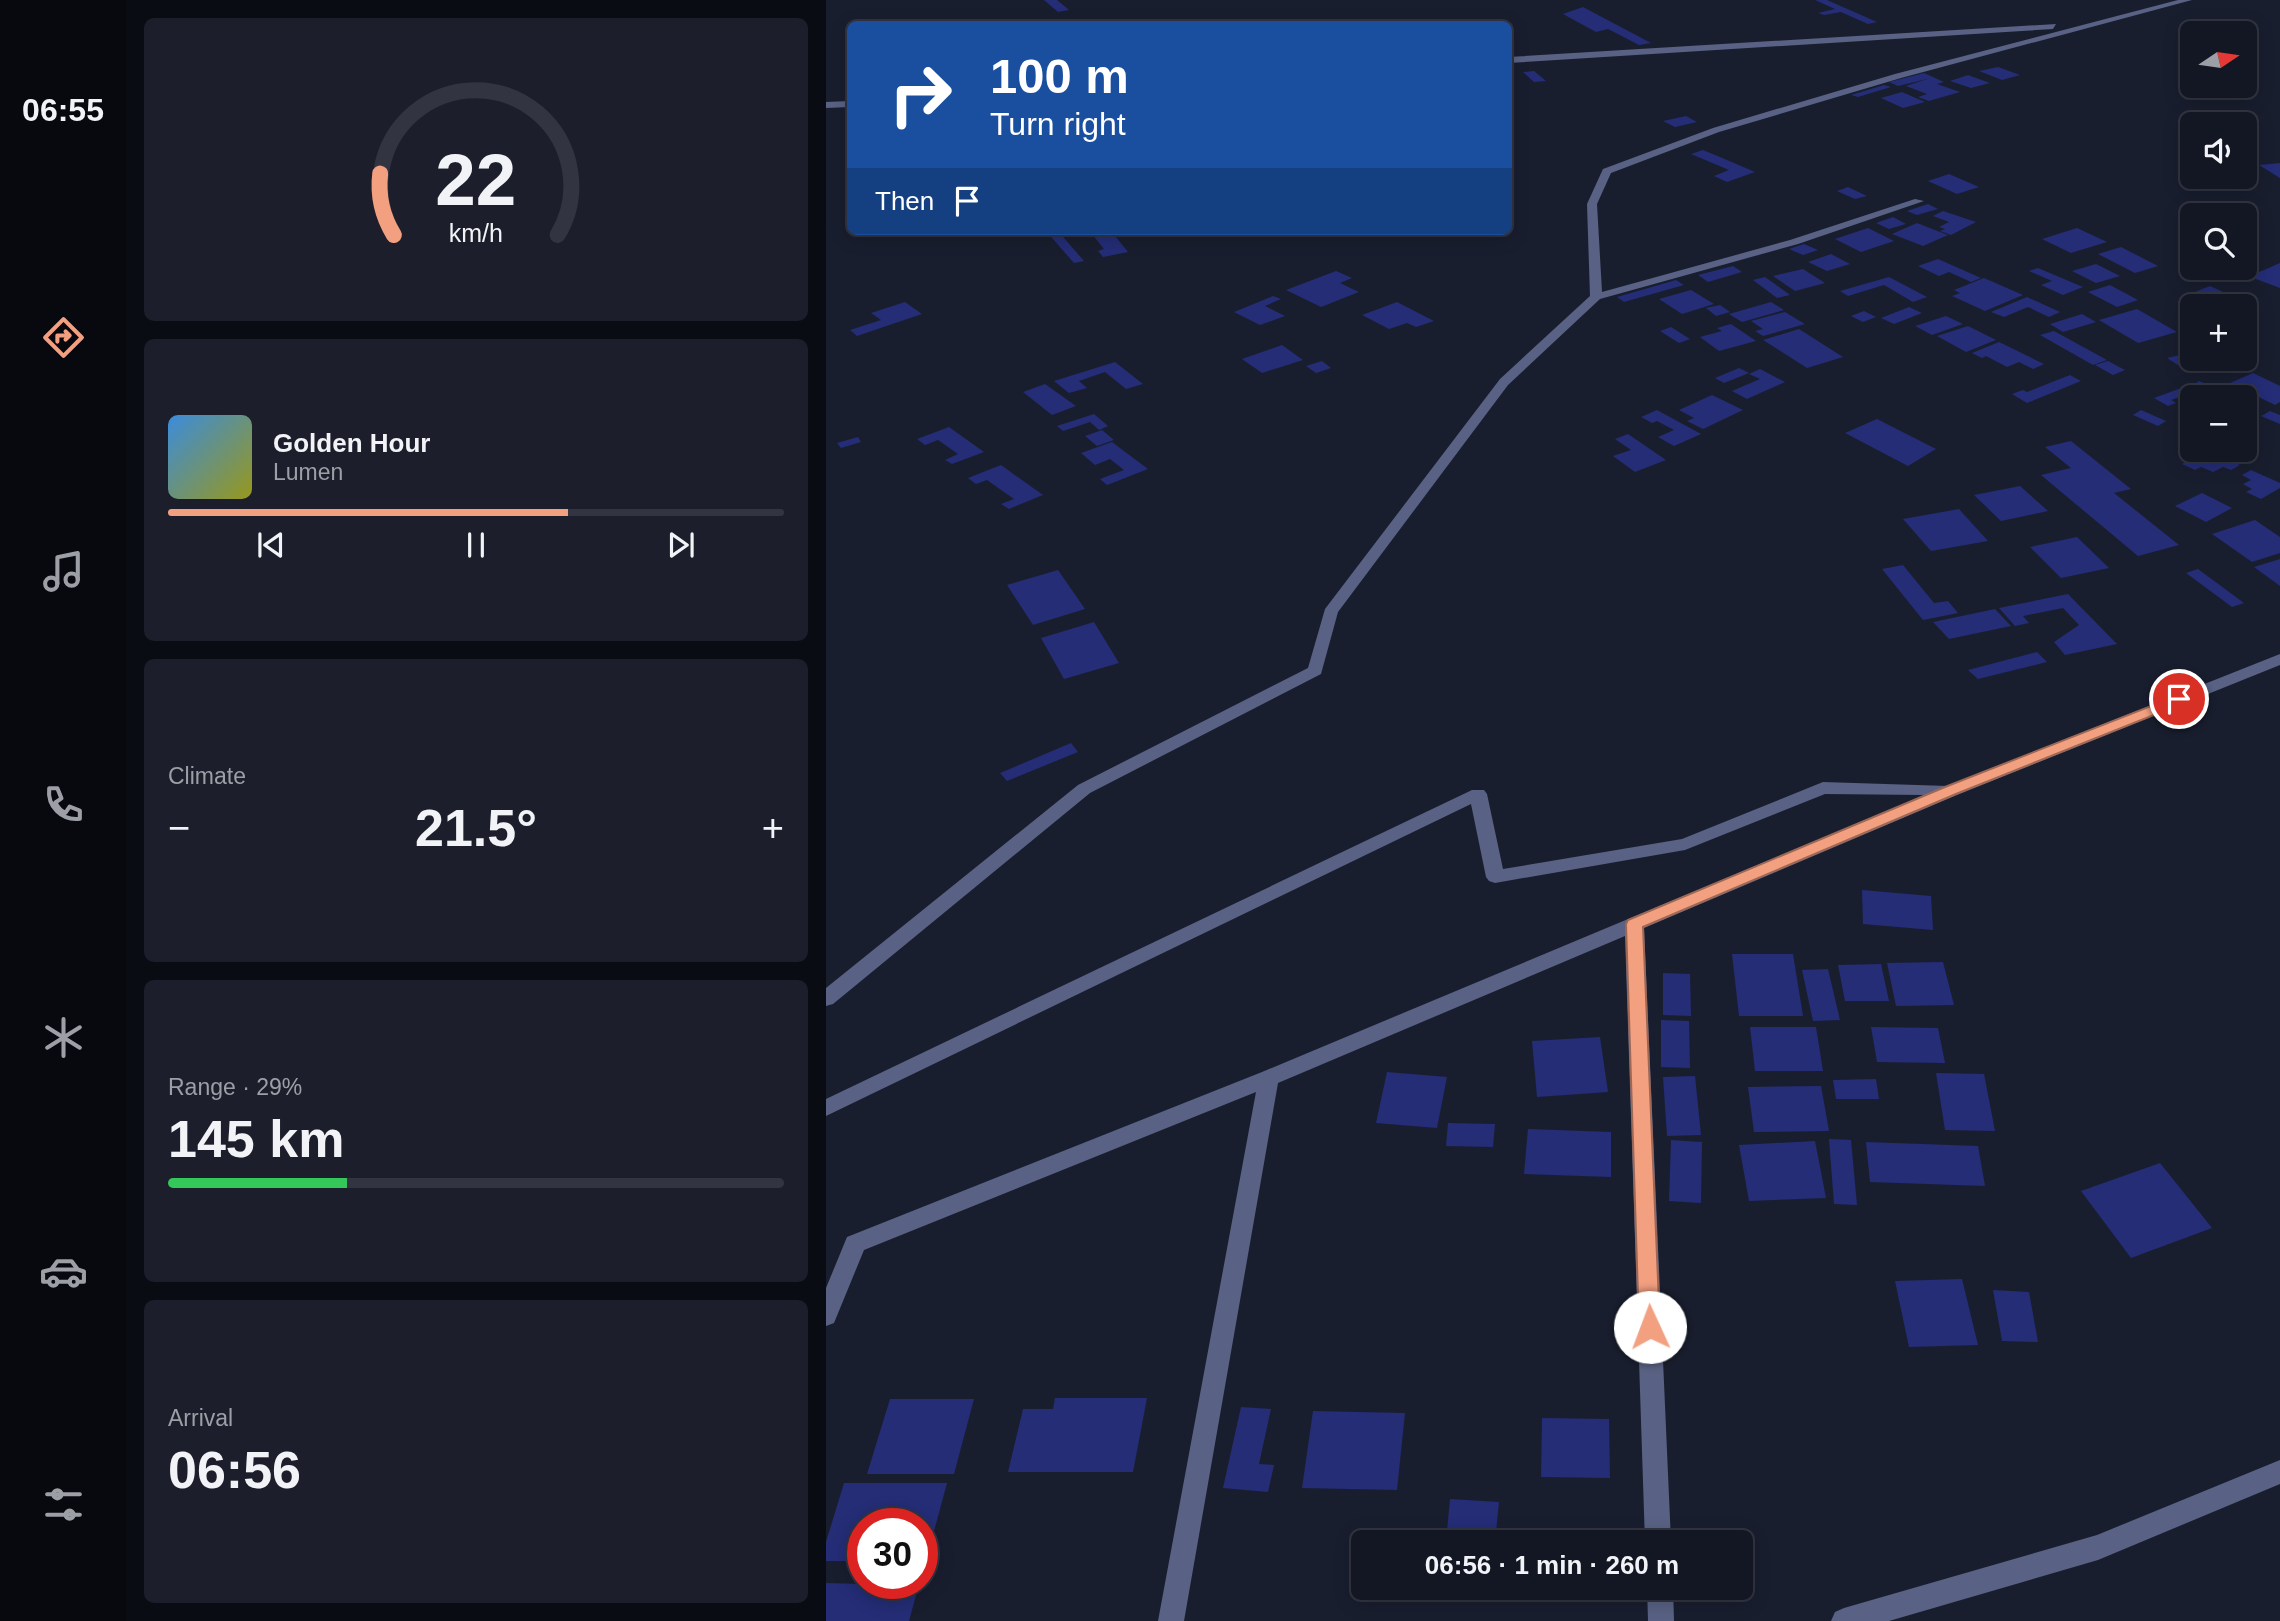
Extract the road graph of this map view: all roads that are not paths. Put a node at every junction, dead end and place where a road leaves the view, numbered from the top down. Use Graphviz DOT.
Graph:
graph roads {
  1 [pos="2188,0"];
  2 [pos="2092,24"];
  3 [pos="1512,60"];
  4 [pos="847,104"];
  5 [pos="826,105"];
  6 [pos="1919,201"];
  7 [pos="1597,297"];
  8 [pos="2280,659"];
  9 [pos="1951,791"];
  10 [pos="1634,924"];
  11 [pos="826,999"];
  12 [pos="1269,1078"];
  13 [pos="826,1108"];
  14 [pos="826,1316"];
  15 [pos="2280,1472"];
  16 [pos="1658,1530"];
  17 [pos="1660,1600"];
  18 [pos="1171,1621"];
  19 [pos="1661,1621"];
  20 [pos="1844,1621"];
  1 -- 2 [label="street"];
  2 -- 3 [label="street"];
  2 -- 7 [label="street"];
  4 -- 5 [label="street"];
  6 -- 7 [label="street"];
  7 -- 11 [label="street"];
  8 -- 9 [label="street"];
  9 -- 10 [label="street"];
  9 -- 13 [label="street"];
  10 -- 12 [label="street"];
  10 -- 16 [label="street"];
  12 -- 14 [label="street"];
  12 -- 18 [label="street"];
  15 -- 20 [label="street"];
  17 -- 19 [label="street"];
}
